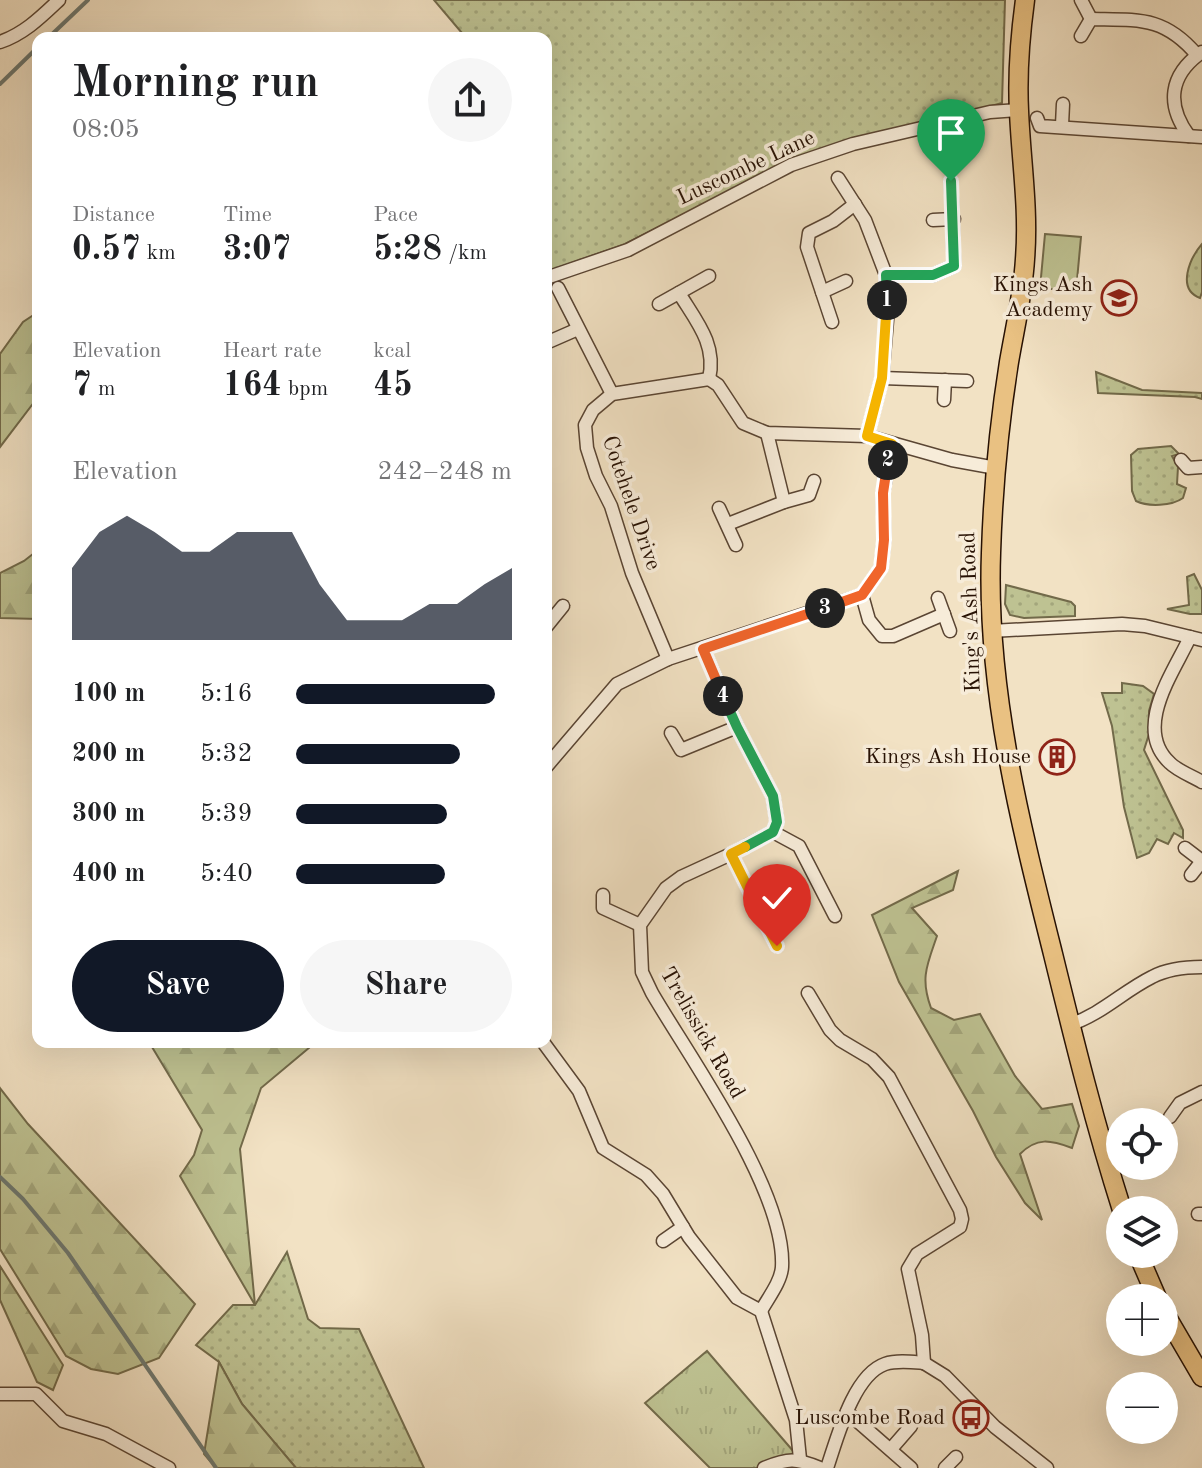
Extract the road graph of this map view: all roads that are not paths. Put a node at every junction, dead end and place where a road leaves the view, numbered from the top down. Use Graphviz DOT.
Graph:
graph roads {
  1 [pos="59,0"];
  2 [pos="1025,0"];
  3 [pos="1081,0"];
  4 [pos="1091,19"];
  5 [pos="1081,36"];
  6 [pos="0,42"];
  7 [pos="1200,53"];
  8 [pos="1063,104"];
  9 [pos="1019,110"];
  10 [pos="1037,118"];
  11 [pos="1062,125"];
  12 [pos="1195,137"];
  13 [pos="838,178"];
  14 [pos="951,181"];
  15 [pos="855,204"];
  16 [pos="954,219"];
  17 [pos="933,220"];
  18 [pos="886,275"];
  19 [pos="552,276"];
  20 [pos="709,276"];
  21 [pos="846,281"];
  22 [pos="558,288"];
  23 [pos="822,292"];
  24 [pos="679,293"];
  25 [pos="659,304"];
  26 [pos="832,322"];
  27 [pos="578,329"];
  28 [pos="552,340"];
  29 [pos="882,378"];
  30 [pos="709,379"];
  31 [pos="945,380"];
  32 [pos="967,381"];
  33 [pos="612,394"];
  34 [pos="944,400"];
  35 [pos="767,433"];
  36 [pos="867,436"];
  37 [pos="892,444"];
  38 [pos="1202,467"];
  39 [pos="996,468"];
  40 [pos="1185,468"];
  41 [pos="814,481"];
  42 [pos="784,502"];
  43 [pos="719,508"];
  44 [pos="728,524"];
  45 [pos="736,545"];
  46 [pos="862,595"];
  47 [pos="938,598"];
  48 [pos="563,606"];
  49 [pos="944,614"];
  50 [pos="552,620"];
  51 [pos="950,631"];
  52 [pos="991,631"];
  53 [pos="1196,638"];
  54 [pos="703,649"];
  55 [pos="668,659"];
  56 [pos="737,727"];
  57 [pos="671,733"];
  58 [pos="681,750"];
  59 [pos="552,760"];
  60 [pos="685,764"];
  61 [pos="1202,782"];
  62 [pos="773,832"];
  63 [pos="1185,848"];
  64 [pos="731,854"];
  65 [pos="1202,861"];
  66 [pos="1191,875"];
  67 [pos="600,906"];
  68 [pos="835,916"];
  69 [pos="640,925"];
  70 [pos="777,946"];
  71 [pos="1202,967"];
  72 [pos="808,993"];
  73 [pos="1069,1025"];
  74 [pos="547,1048"];
  75 [pos="1202,1092"];
  76 [pos="1169,1094"];
  77 [pos="1180,1103"];
  78 [pos="1176,1108"];
  79 [pos="1118,1196"];
  80 [pos="683,1227"];
  81 [pos="663,1241"];
  82 [pos="761,1311"];
  83 [pos="1178,1336"];
  84 [pos="924,1363"];
  85 [pos="1202,1377"];
  86 [pos="0,1394"];
  87 [pos="847,1412"];
  88 [pos="911,1426"];
  89 [pos="891,1449"];
  90 [pos="956,1457"];
  91 [pos="800,1459"];
  92 [pos="169,1468"];
  93 [pos="764,1468"];
  94 [pos="820,1468"];
  95 [pos="827,1468"];
  96 [pos="911,1468"];
  97 [pos="945,1468"];
  98 [pos="1047,1468"];
  1 -- 6 [label="street"];
  2 -- 9 [label="highway, King's Ash Road"];
  3 -- 4 [label="street"];
  4 -- 5 [label="street"];
  4 -- 7 [label="street"];
  7 -- 12 [label="street"];
  8 -- 11 [label="street"];
  9 -- 19 [label="street, Luscombe Lane"];
  9 -- 39 [label="highway, King's Ash Road"];
  10 -- 11 [label="street"];
  11 -- 12 [label="street"];
  13 -- 15 [label="street"];
  14 -- 16 [label="street"];
  15 -- 18 [label="street"];
  15 -- 23 [label="street"];
  16 -- 17 [label="street"];
  16 -- 18 [label="street"];
  18 -- 29 [label="street"];
  20 -- 24 [label="street"];
  21 -- 23 [label="street"];
  22 -- 27 [label="street"];
  23 -- 26 [label="street"];
  24 -- 25 [label="street"];
  24 -- 30 [label="street"];
  27 -- 28 [label="street"];
  27 -- 33 [label="street"];
  29 -- 31 [label="street"];
  29 -- 36 [label="street"];
  30 -- 33 [label="street"];
  30 -- 35 [label="street"];
  31 -- 32 [label="street"];
  31 -- 34 [label="street"];
  33 -- 55 [label="street, Cotehele Drive"];
  35 -- 36 [label="street"];
  35 -- 42 [label="street"];
  36 -- 37 [label="street"];
  37 -- 39 [label="street"];
  37 -- 46 [label="street"];
  38 -- 40 [label="street"];
  39 -- 52 [label="highway, King's Ash Road"];
  41 -- 42 [label="street"];
  42 -- 44 [label="street"];
  43 -- 44 [label="street"];
  44 -- 45 [label="street"];
  46 -- 49 [label="street"];
  46 -- 54 [label="street"];
  47 -- 49 [label="street"];
  48 -- 50 [label="street"];
  49 -- 51 [label="street"];
  52 -- 53 [label="street"];
  52 -- 73 [label="highway, King's Ash Road"];
  53 -- 61 [label="street"];
  54 -- 55 [label="street"];
  54 -- 56 [label="street"];
  55 -- 59 [label="street"];
  56 -- 58 [label="street"];
  56 -- 62 [label="street"];
  57 -- 58 [label="street"];
  58 -- 60 [label="street"];
  62 -- 64 [label="street"];
  62 -- 68 [label="street"];
  63 -- 65 [label="street"];
  64 -- 69 [label="street"];
  64 -- 70 [label="street"];
  65 -- 66 [label="street"];
  67 -- 69 [label="street"];
  69 -- 82 [label="street, Trelissick Road"];
  71 -- 73 [label="street"];
  72 -- 84 [label="street"];
  73 -- 79 [label="highway, King's Ash Road"];
  74 -- 80 [label="street"];
  75 -- 77 [label="street"];
  76 -- 77 [label="street"];
  77 -- 78 [label="street"];
  80 -- 81 [label="street"];
  80 -- 82 [label="street"];
  82 -- 91 [label="street"];
  83 -- 85 [label="highway"];
  84 -- 87 [label="street"];
  84 -- 98 [label="street"];
  86 -- 92 [label="street"];
  87 -- 89 [label="street"];
  87 -- 95 [label="street"];
  88 -- 89 [label="street"];
  89 -- 96 [label="street"];
  90 -- 97 [label="street"];
  91 -- 93 [label="street"];
  91 -- 94 [label="street"];
}
